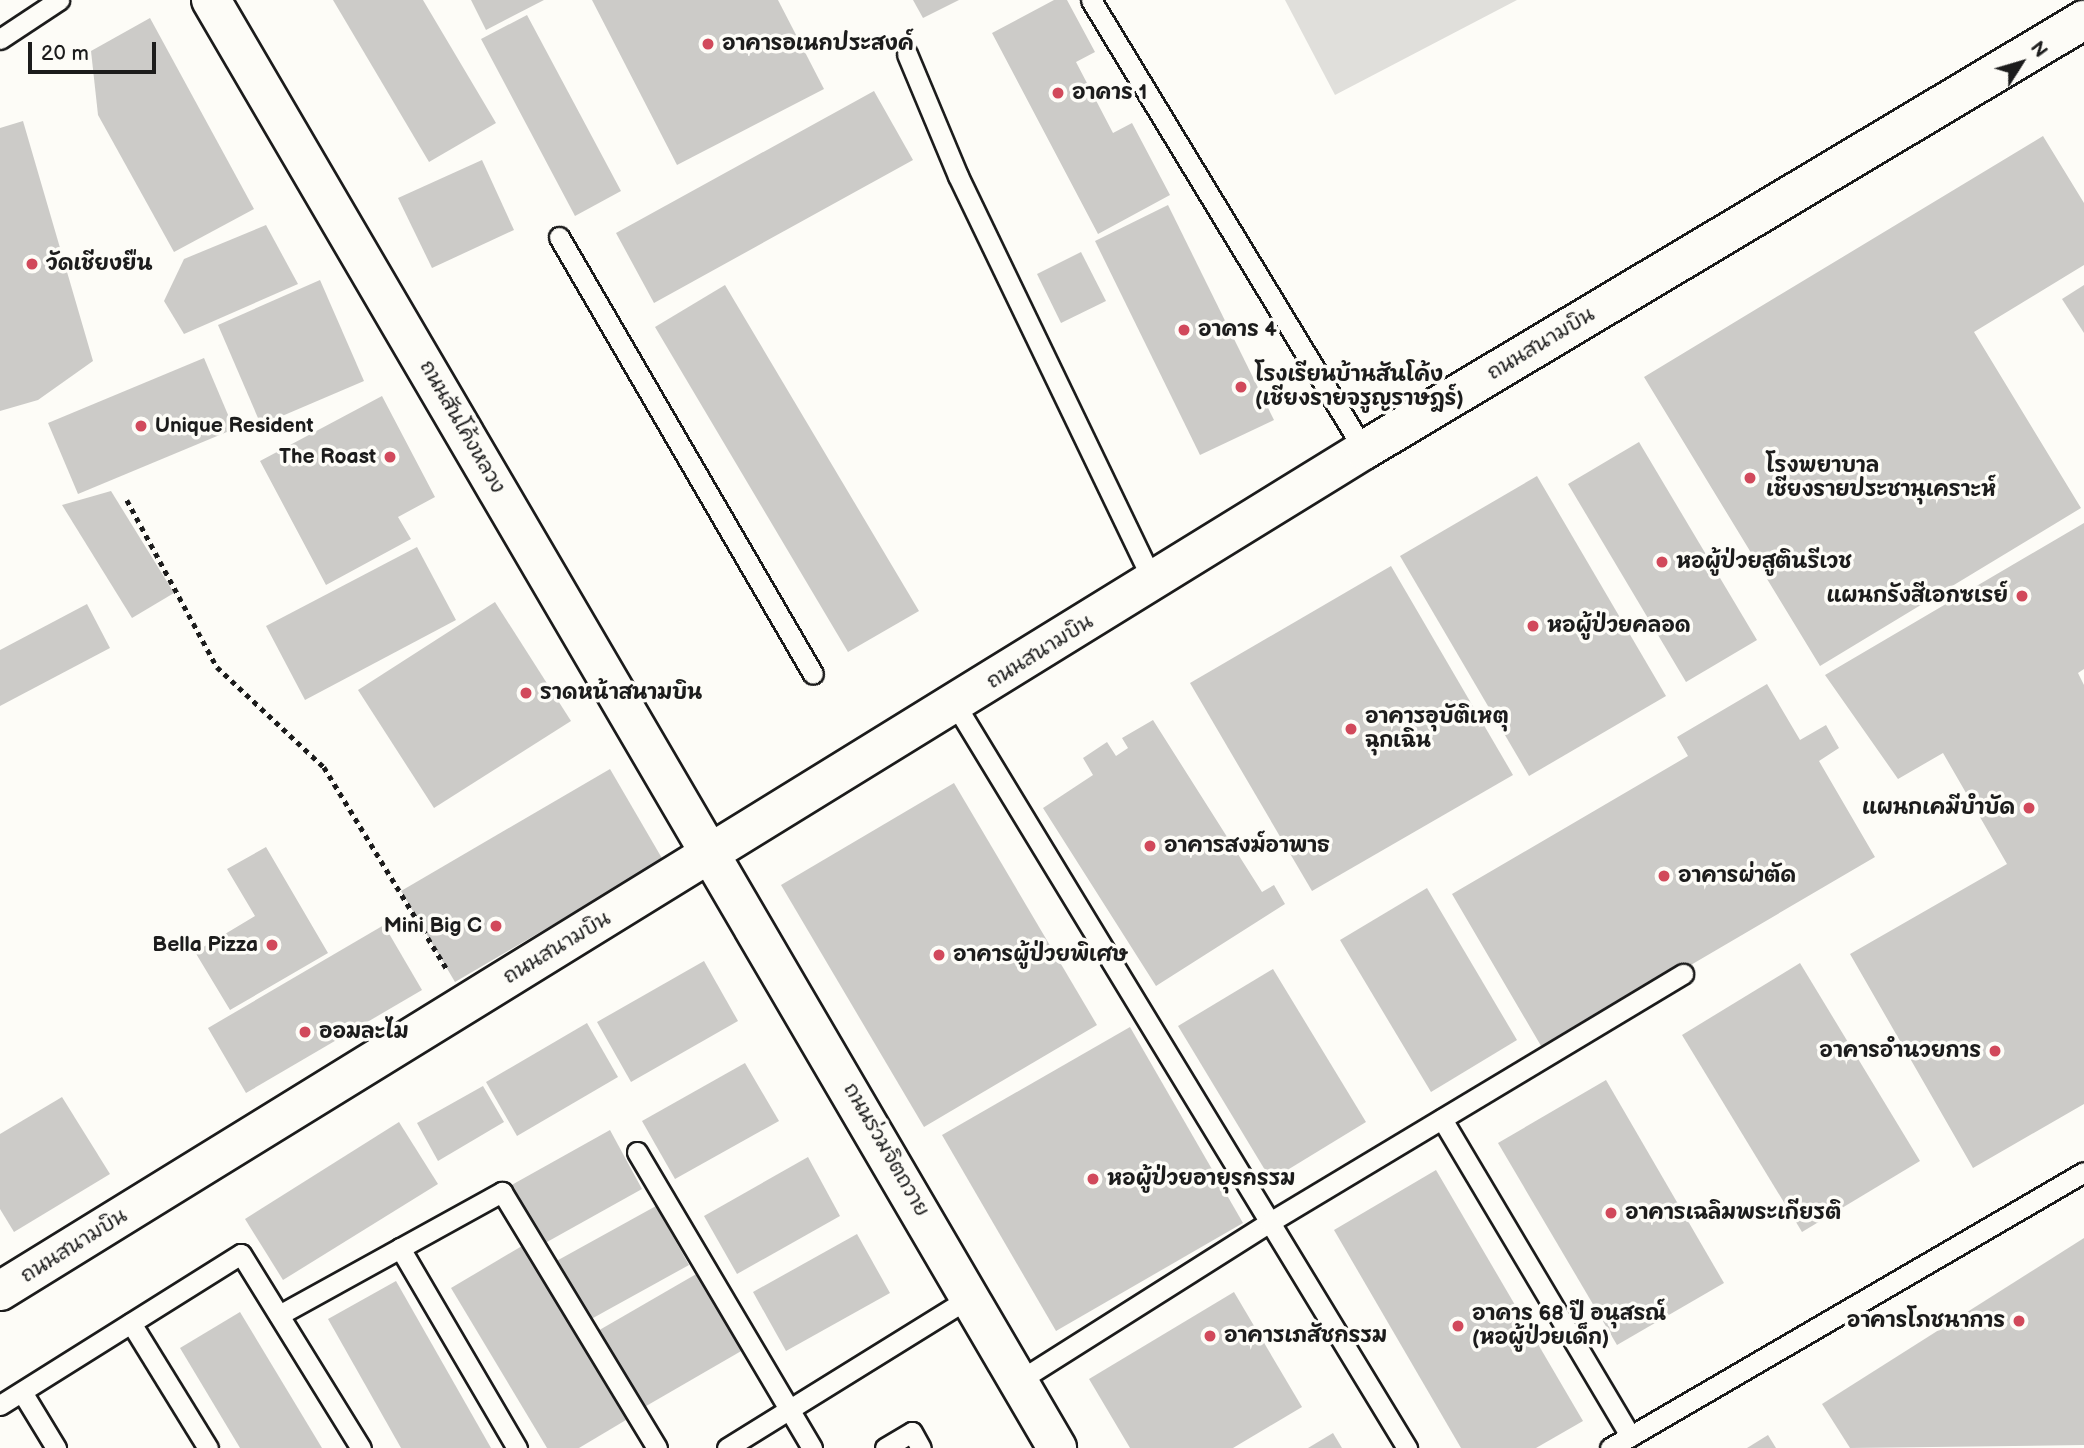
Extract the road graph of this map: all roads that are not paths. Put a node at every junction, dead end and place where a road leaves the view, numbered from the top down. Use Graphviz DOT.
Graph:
graph roads {
  1 [pos="59,0"];
  2 [pos="211,0"];
  3 [pos="1091,0"];
  4 [pos="2084,20"];
  5 [pos="0,39"];
  6 [pos="907,54"];
  7 [pos="559,237"];
  8 [pos="1364,450"];
  9 [pos="1153,582"];
  10 [pos="813,674"];
  11 [pos="955,704"];
  12 [pos="713,853"];
  13 [pos="1683,974"];
  14 [pos="1442,1119"];
  15 [pos="637,1152"];
  16 [pos="2084,1172"];
  17 [pos="1270,1222"];
  18 [pos="400,1248"];
  19 [pos="0,1291"];
  20 [pos="971,1297"];
  21 [pos="279,1315"];
  22 [pos="131,1324"];
  23 [pos="1020,1380"];
  24 [pos="22,1392"];
  25 [pos="0,1405"];
  26 [pos="790,1412"];
  27 [pos="1629,1436"];
  28 [pos="56,1448"];
  29 [pos="208,1448"];
  30 [pos="362,1448"];
  31 [pos="517,1448"];
  32 [pos="657,1448"];
  33 [pos="727,1448"];
  34 [pos="812,1448"];
  35 [pos="886,1448"];
  36 [pos="921,1448"];
  37 [pos="1057,1448"];
  38 [pos="1407,1448"];
  39 [pos="1610,1448"];
  1 -- 5 [label="lane"];
  2 -- 12 [label="street, ถนนสันโค้งหลวง"];
  3 -- 8 [label="lane"];
  4 -- 8 [label="street, ถนนสนามบิน"];
  6 -- 9 [label="lane"];
  7 -- 10 [label="lane"];
  8 -- 9 [label="street, ถนนสนามบิน"];
  9 -- 11 [label="street, ถนนสนามบิน"];
  11 -- 12 [label="street, ถนนสนามบิน"];
  11 -- 17 [label="lane"];
  12 -- 19 [label="street, ถนนสนามบิน"];
  12 -- 20 [label="street, ถนนร่วมจิตถวาย"];
  13 -- 14 [label="lane"];
  14 -- 17 [label="lane"];
  14 -- 27 [label="lane"];
  15 -- 26 [label="lane"];
  16 -- 27 [label="lane"];
  17 -- 23 [label="lane"];
  17 -- 38 [label="lane"];
  18 -- 21 [label="lane"];
  18 -- 31 [label="lane"];
  18 -- 32 [label="lane"];
  20 -- 23 [label="street, ถนนร่วมจิตถวาย"];
  20 -- 26 [label="lane"];
  21 -- 22 [label="lane"];
  21 -- 30 [label="lane"];
  22 -- 24 [label="lane"];
  22 -- 29 [label="lane"];
  23 -- 37 [label="street, ถนนร่วมจิตถวาย"];
  24 -- 25 [label="lane"];
  24 -- 28 [label="lane"];
  26 -- 33 [label="lane"];
  26 -- 34 [label="lane"];
  27 -- 39 [label="lane"];
  35 -- 36 [label="lane"];
}
